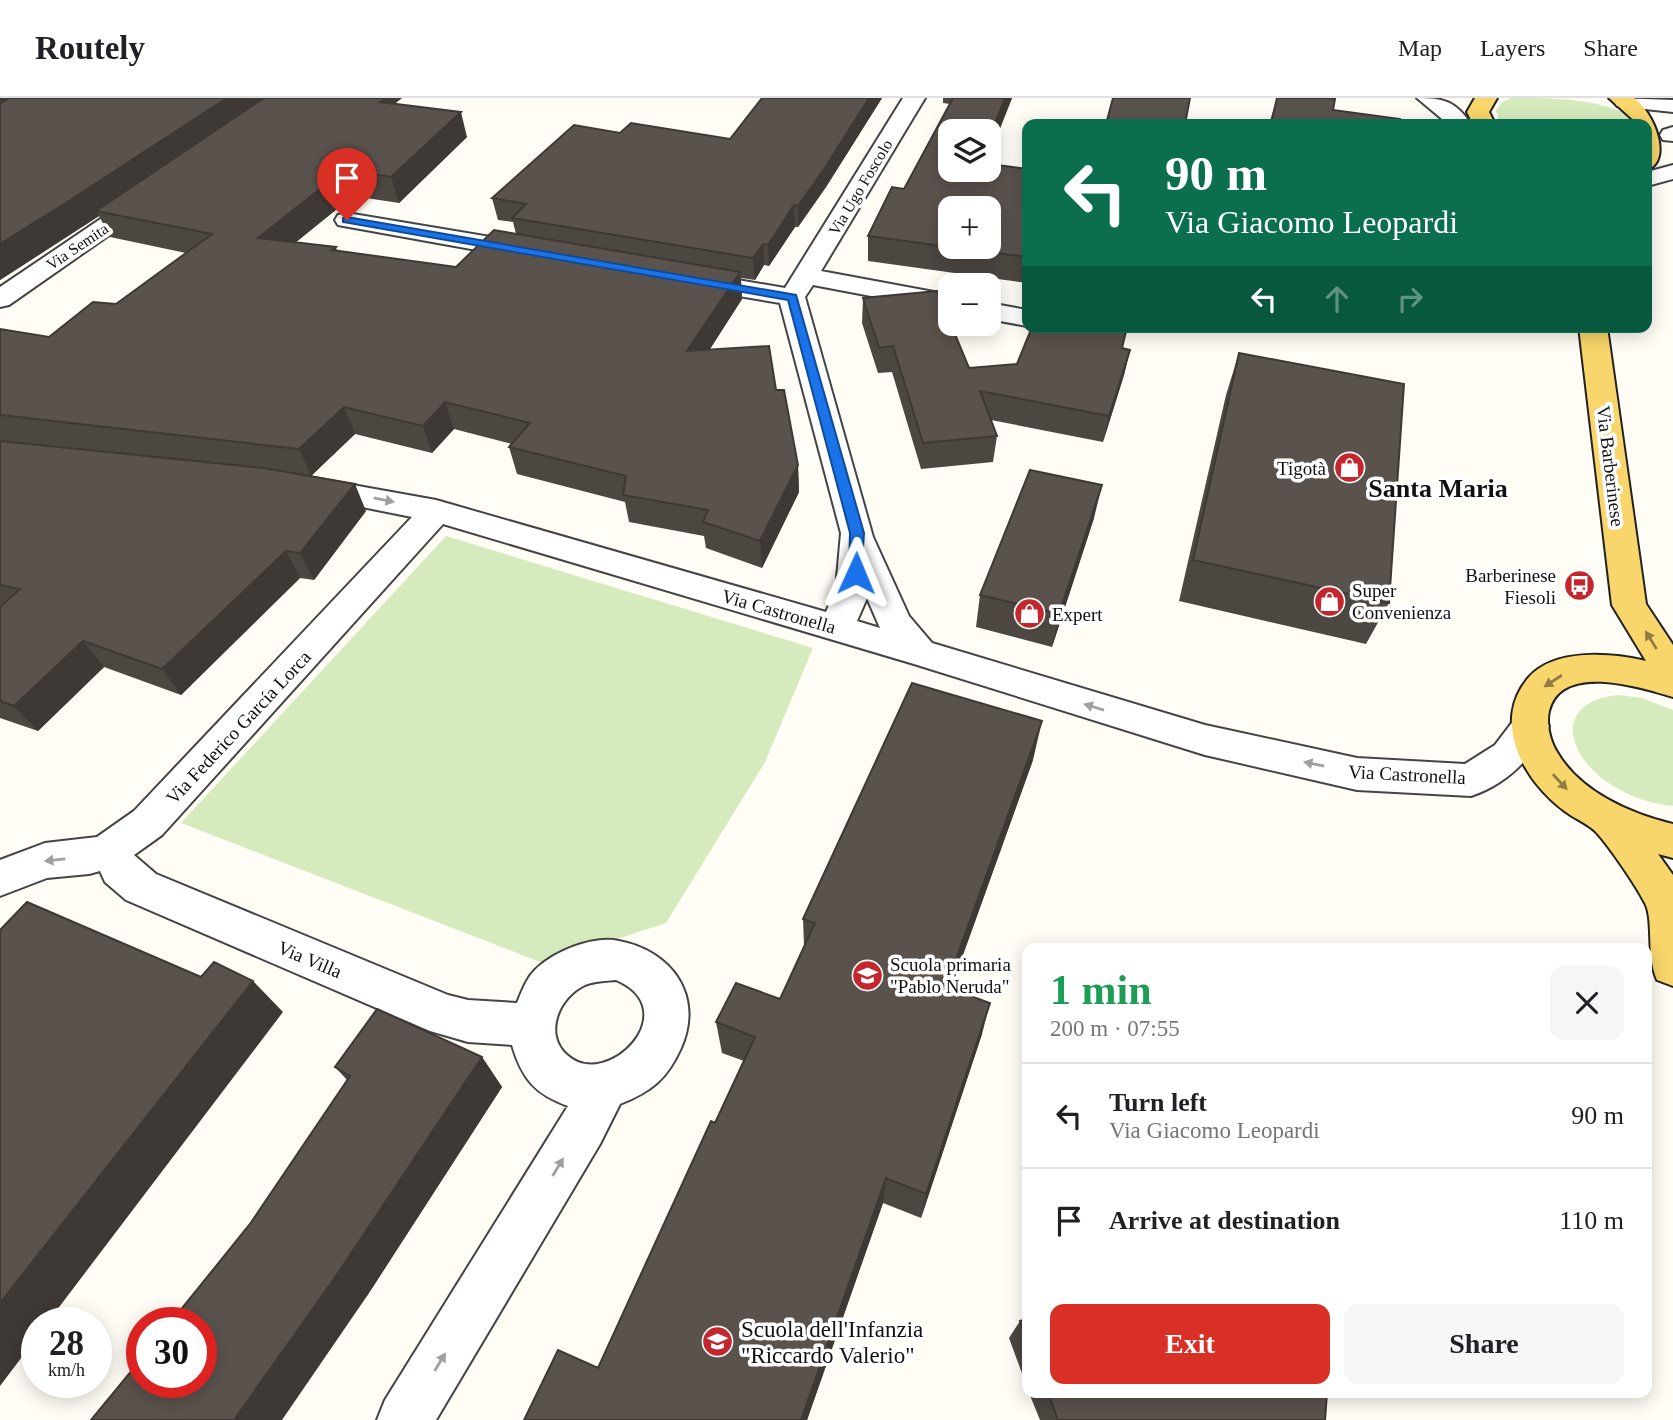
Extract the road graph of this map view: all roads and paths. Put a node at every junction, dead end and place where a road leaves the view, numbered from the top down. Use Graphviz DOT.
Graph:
graph roads {
  1 [pos="914,98"];
  2 [pos="1428,98"];
  3 [pos="1448,98"];
  4 [pos="1620,99"];
  5 [pos="1673,106"];
  6 [pos="1477,115"];
  7 [pos="1672,135"];
  8 [pos="1652,161"];
  9 [pos="1673,172"];
  10 [pos="1652,178"];
  11 [pos="169,183"];
  12 [pos="347,220"];
  13 [pos="550,255"];
  14 [pos="671,276"];
  15 [pos="799,286"];
  16 [pos="0,299"];
  17 [pos="938,302"];
  18 [pos="1001,313"];
  19 [pos="1022,317"];
  20 [pos="1594,333"];
  21 [pos="278,483"];
  22 [pos="436,511"];
  23 [pos="857,533"];
  24 [pos="1629,605"];
  25 [pos="837,628"];
  26 [pos="919,652"];
  27 [pos="1605,668"];
  28 [pos="1673,675"];
  29 [pos="1673,683"];
  30 [pos="1530,726"];
  31 [pos="1611,821"];
  32 [pos="1673,841"];
  33 [pos="111,849"];
  34 [pos="0,878"];
  35 [pos="1670,895"];
  36 [pos="1673,966"];
  37 [pos="531,1025"];
  38 [pos="604,1087"];
  39 [pos="405,1420"];
  1 -- 15 [label="street, Via Ugo Foscolo"];
  2 -- 6 [label="street"];
  3 -- 6 [label="street"];
  4 -- 5 [label="street"];
  4 -- 7 [label="main road"];
  7 -- 8 [label="main road"];
  9 -- 10 [label="street"];
  11 -- 16 [label="street, Via Semita"];
  12 -- 13 [label="street"];
  14 -- 15 [label="street"];
  15 -- 17 [label="street"];
  15 -- 23 [label="street"];
  18 -- 19 [label="street"];
  20 -- 24 [label="main road, Via Barberinese"];
  21 -- 22 [label="street, Via Castronella, one-way"];
  22 -- 25 [label="street, Via Castronella"];
  22 -- 33 [label="street, Via Federico García Lorca"];
  23 -- 25 [label="street"];
  23 -- 26 [label="street"];
  24 -- 27 [label="main road, Via Barberinese"];
  28 -- 24 [label="main road, Via Barberinese, one-way"];
  25 -- 26 [label="street, Via Castronella"];
  30 -- 26 [label="street, Via Castronella, one-way"];
  27 -- 29 [label="main road"];
  27 -- 30 [label="main road, one-way"];
  30 -- 31 [label="main road, one-way"];
  31 -- 32 [label="main road"];
  31 -- 35 [label="main road"];
  33 -- 34 [label="street, Via Federico García Lorca, one-way"];
  33 -- 37 [label="street, Via Villa"];
  35 -- 36 [label="main road"];
  37 -- 38 [label="street"];
  37 -- 38 [label="street"];
  39 -- 38 [label="street, one-way"];
}
